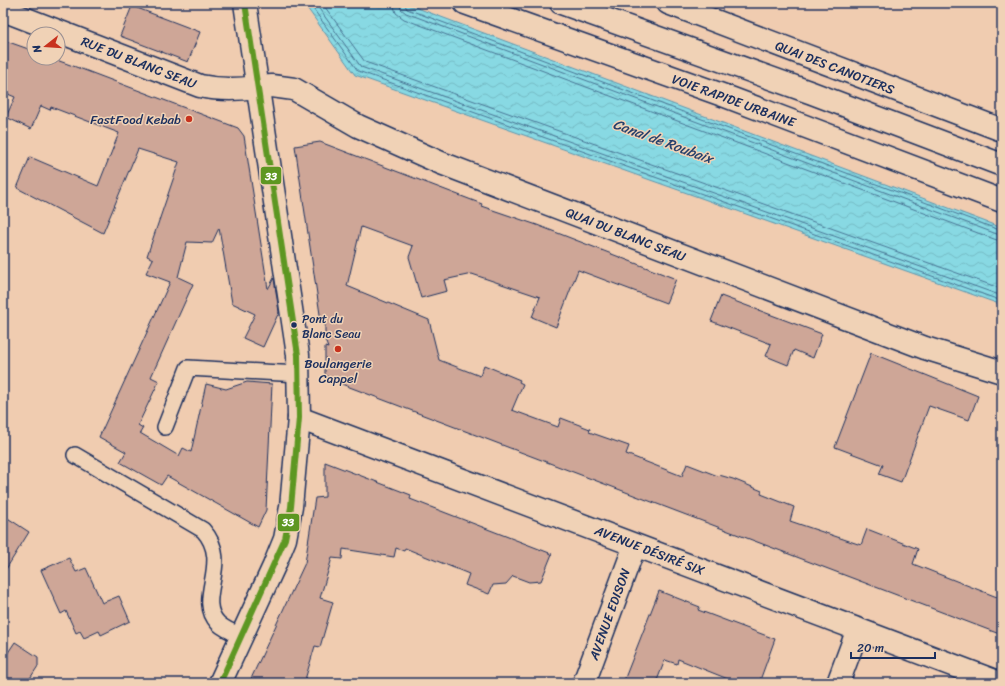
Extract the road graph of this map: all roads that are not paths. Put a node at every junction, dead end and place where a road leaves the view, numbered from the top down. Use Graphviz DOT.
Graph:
graph roads {
  1 [pos="244,3"];
  2 [pos="465,3"];
  3 [pos="561,3"];
  4 [pos="668,3"];
  5 [pos="3,10"];
  6 [pos="256,87"];
  7 [pos="1002,130"];
  8 [pos="1002,166"];
  9 [pos="1002,201"];
  10 [pos="1002,372"];
  11 [pos="300,374"];
  12 [pos="299,418"];
  13 [pos="165,428"];
  14 [pos="75,455"];
  15 [pos="635,545"];
  16 [pos="858,629"];
  17 [pos="242,636"];
  18 [pos="220,683"];
  19 [pos="584,683"];
  20 [pos="838,683"];
  21 [pos="1000,683"];
  1 -- 6 [label="main road"];
  2 -- 9 [label="main road, VOIE RAPIDE URBAINE"];
  3 -- 8 [label="main road"];
  4 -- 7 [label="main road, QUAI DES CANOTIERS"];
  5 -- 6 [label="main road, RUE DU BLANC SEAU"];
  6 -- 10 [label="main road, QUAI DU BLANC SEAU"];
  6 -- 11 [label="main road"];
  11 -- 12 [label="main road"];
  11 -- 13 [label="lane"];
  12 -- 15 [label="main road, AVENUE DÉSIRÉ SIX"];
  12 -- 17 [label="main road"];
  14 -- 17 [label="lane"];
  15 -- 16 [label="main road, AVENUE DÉSIRÉ SIX"];
  15 -- 19 [label="main road, AVENUE EDISON"];
  16 -- 20 [label="main road"];
  16 -- 21 [label="main road, AVENUE DÉSIRÉ SIX"];
  17 -- 18 [label="main road"];
}
